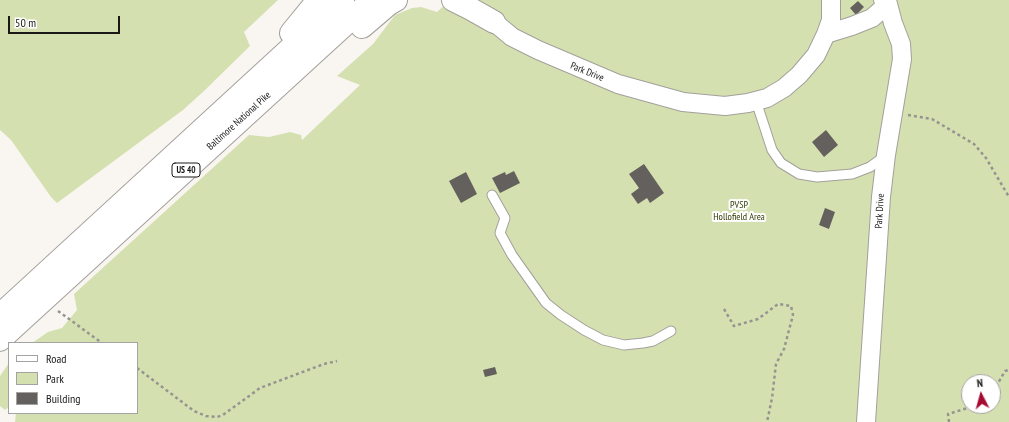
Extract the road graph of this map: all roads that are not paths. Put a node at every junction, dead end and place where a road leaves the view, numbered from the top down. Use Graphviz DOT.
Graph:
graph roads {
  1 [pos="318,0"];
  2 [pos="343,0"];
  3 [pos="372,0"];
  4 [pos="396,0"];
  5 [pos="453,0"];
  6 [pos="479,0"];
  7 [pos="831,0"];
  8 [pos="888,1"];
  9 [pos="494,22"];
  10 [pos="826,34"];
  11 [pos="279,84"];
  12 [pos="250,85"];
  13 [pos="756,101"];
  14 [pos="886,155"];
  15 [pos="492,196"];
  16 [pos="0,315"];
  17 [pos="671,331"];
  18 [pos="0,340"];
  19 [pos="866,422"];
  1 -- 12 [label="main road"];
  2 -- 12 [label="main road, Baltimore National Pike / US 40"];
  3 -- 11 [label="main road, Baltimore National Pike / US 40"];
  4 -- 11 [label="main road"];
  5 -- 9 [label="main road"];
  6 -- 9 [label="main road"];
  7 -- 10 [label="street, Park Drive"];
  8 -- 10 [label="street, Park Drive"];
  8 -- 14 [label="street, Park Drive"];
  9 -- 13 [label="street, Park Drive"];
  10 -- 13 [label="street, Park Drive"];
  11 -- 18 [label="main road, Baltimore National Pike / US 40"];
  12 -- 16 [label="main road, Baltimore National Pike / US 40"];
  13 -- 14 [label="lane"];
  14 -- 19 [label="street, Park Drive"];
  15 -- 17 [label="lane"];
}
